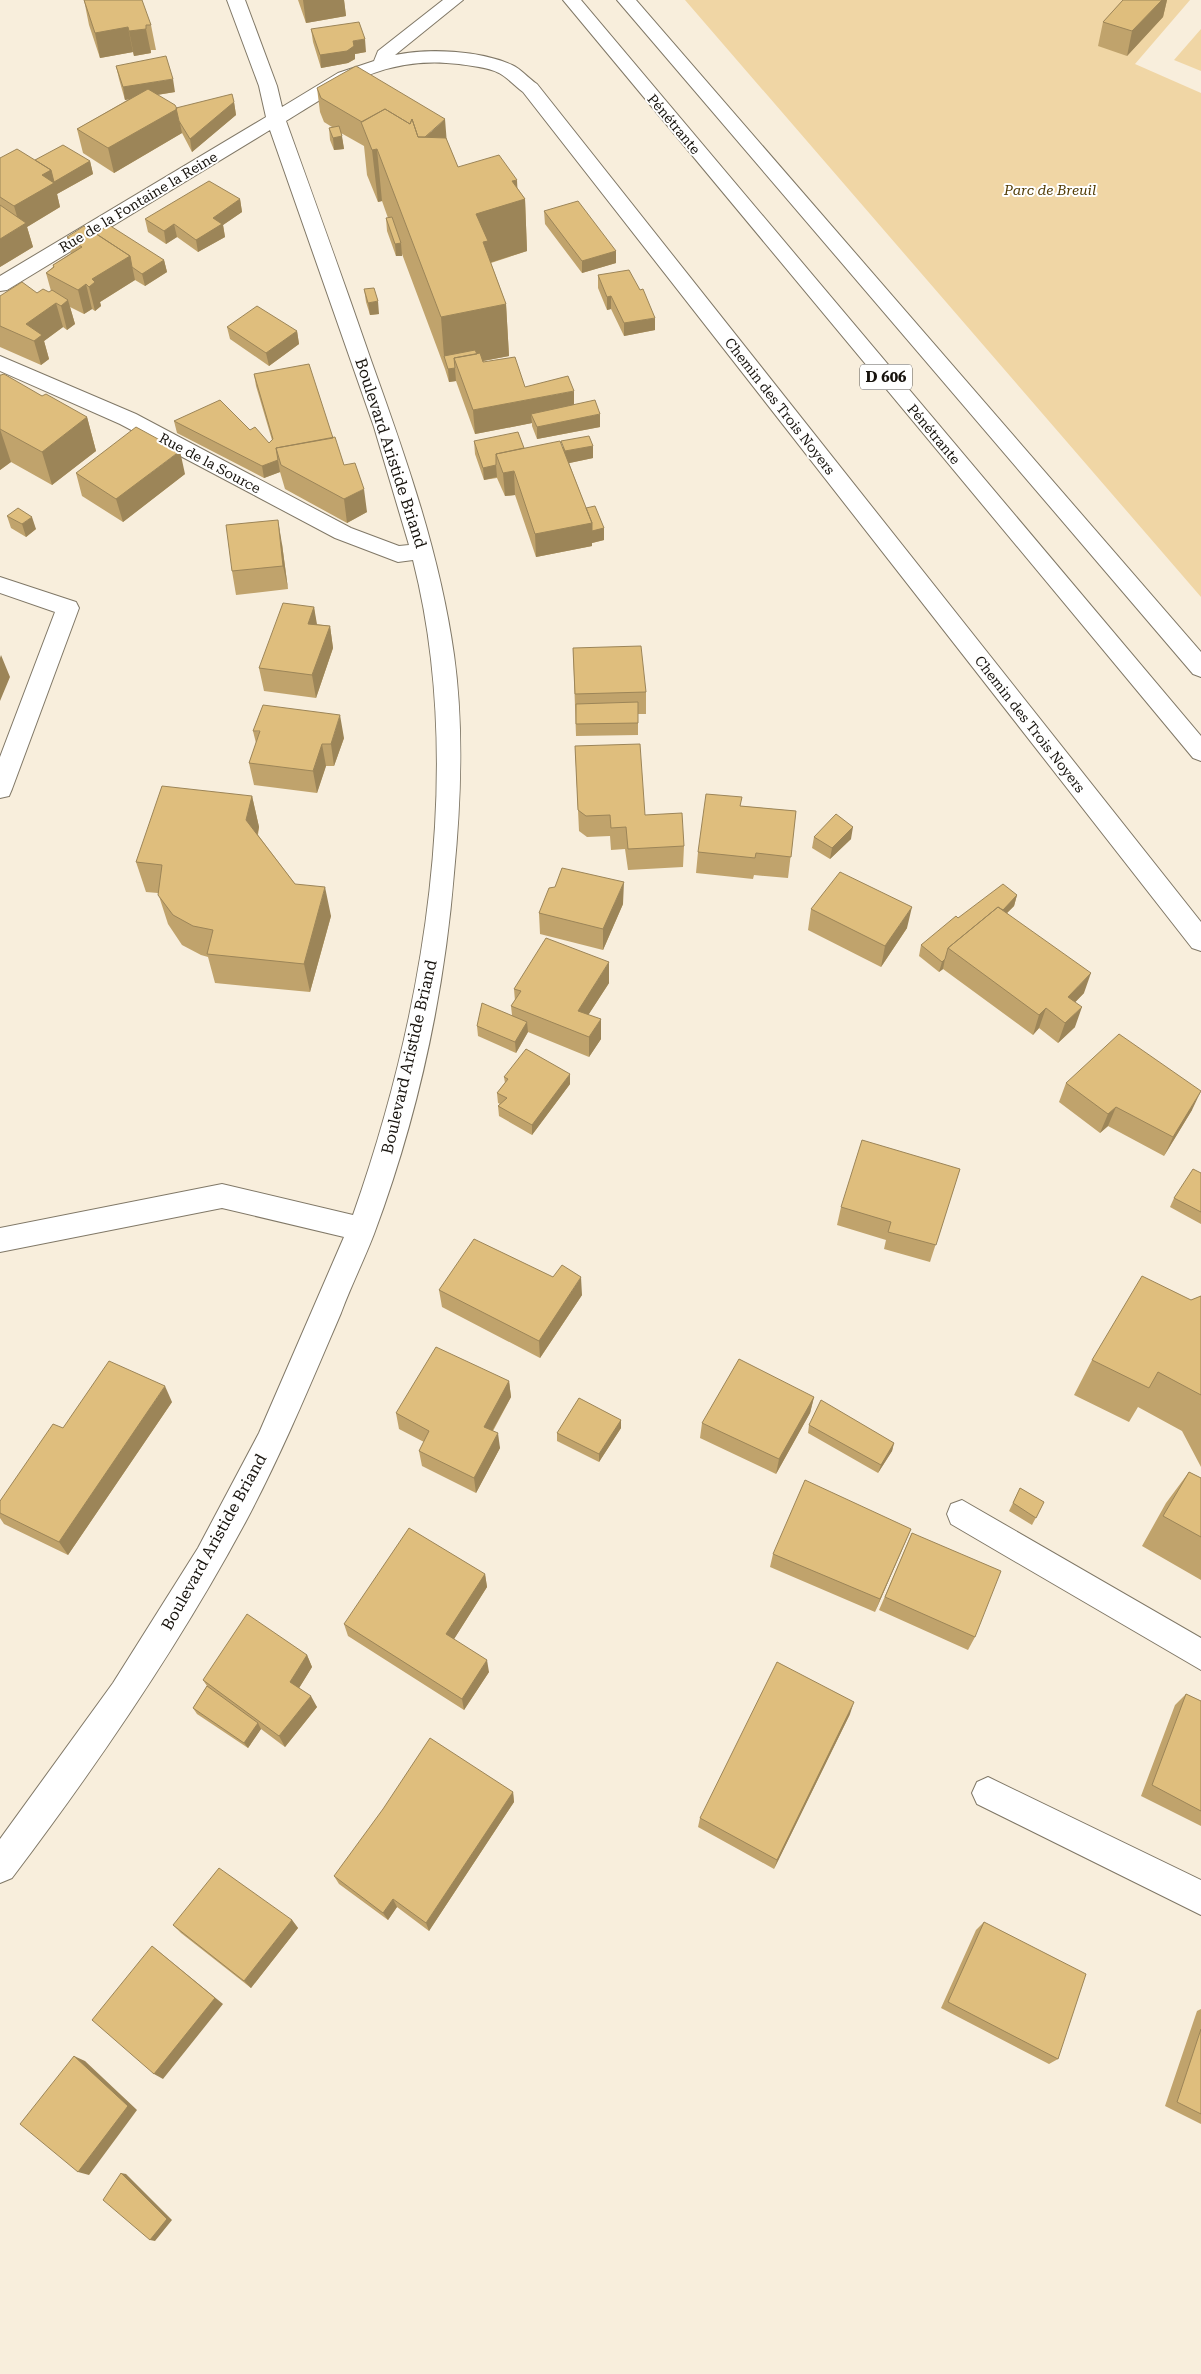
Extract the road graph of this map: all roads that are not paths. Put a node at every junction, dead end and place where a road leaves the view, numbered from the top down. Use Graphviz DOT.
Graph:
graph roads {
  1 [pos="236,0"];
  2 [pos="454,0"];
  3 [pos="572,0"];
  4 [pos="626,0"];
  5 [pos="383,63"];
  6 [pos="276,120"];
  7 [pos="0,285"];
  8 [pos="0,363"];
  9 [pos="422,550"];
  10 [pos="0,585"];
  11 [pos="1201,668"];
  12 [pos="1201,752"];
  13 [pos="0,789"];
  14 [pos="1201,942"];
  15 [pos="362,1229"];
  16 [pos="0,1240"];
  17 [pos="962,1514"];
  18 [pos="1201,1655"];
  19 [pos="988,1793"];
  20 [pos="0,1866"];
  21 [pos="1201,1898"];
  1 -- 6 [label="street, Boulevard Aristide Briand"];
  2 -- 5 [label="street"];
  3 -- 12 [label="street, Pénétrante / D 606"];
  4 -- 11 [label="street, D 606"];
  5 -- 6 [label="street, Chemin des Trois Noyers"];
  5 -- 14 [label="street, Chemin des Trois Noyers"];
  6 -- 7 [label="street, Rue de la Fontaine la Reine"];
  6 -- 9 [label="street, Boulevard Aristide Briand"];
  8 -- 9 [label="street, Rue de la Source"];
  9 -- 15 [label="street, Boulevard Aristide Briand"];
  10 -- 13 [label="street"];
  15 -- 16 [label="street"];
  15 -- 20 [label="street, Boulevard Aristide Briand"];
  17 -- 18 [label="street"];
  19 -- 21 [label="street"];
}
